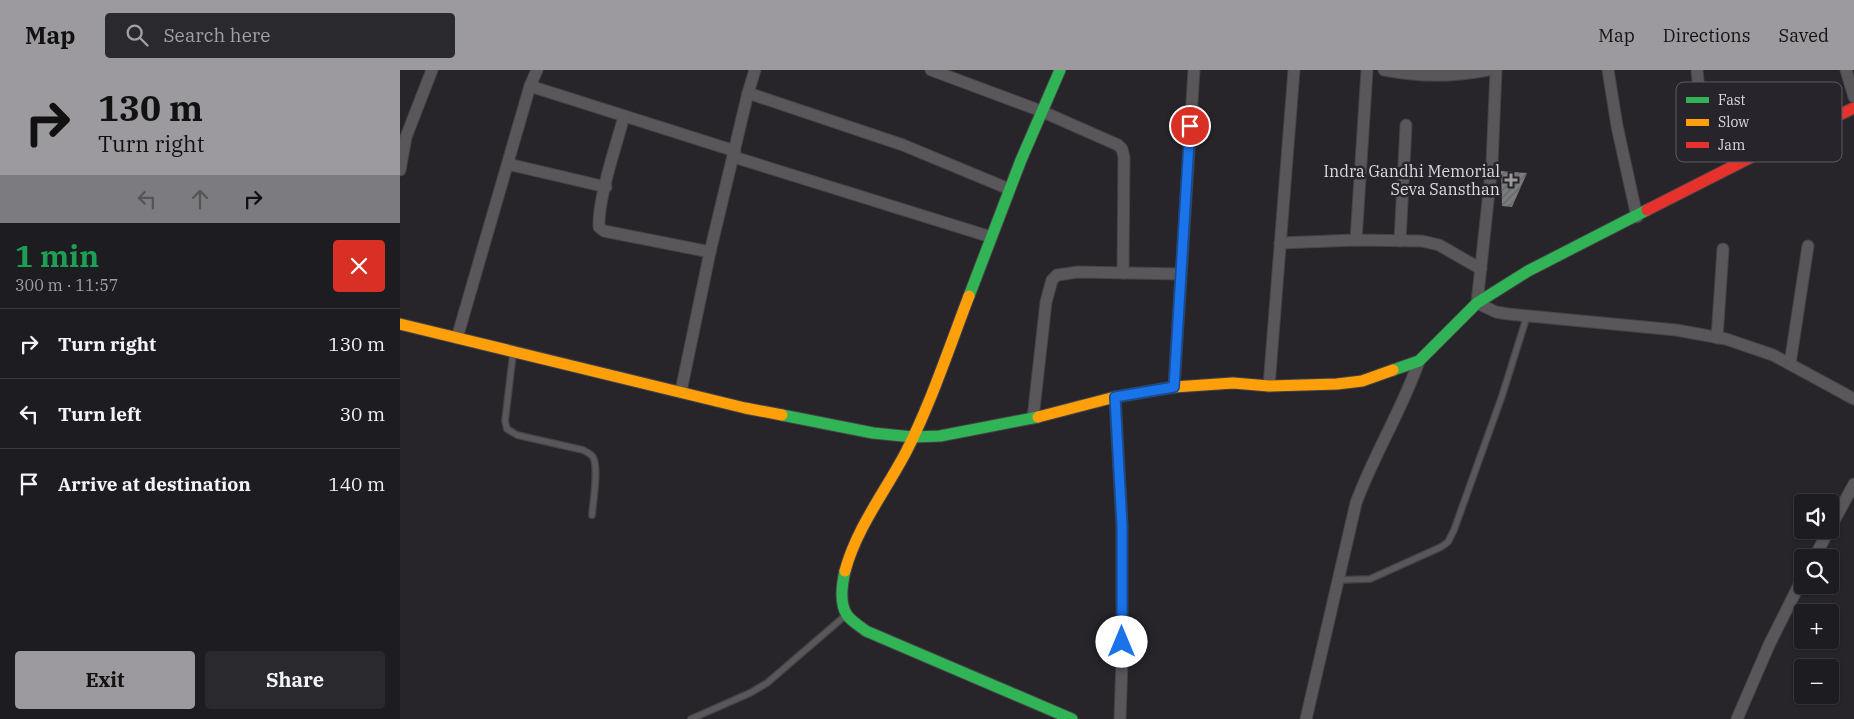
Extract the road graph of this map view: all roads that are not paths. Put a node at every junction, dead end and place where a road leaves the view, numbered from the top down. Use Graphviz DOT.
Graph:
graph roads {
  1 [pos="432,70"];
  2 [pos="537,70"];
  3 [pos="755,70"];
  4 [pos="1060,70"];
  5 [pos="1194,70"];
  6 [pos="1294,70"];
  7 [pos="1367,70"];
  8 [pos="1384,70"];
  9 [pos="1488,70"];
  10 [pos="1496,70"];
  11 [pos="1608,70"];
  12 [pos="1846,70"];
  13 [pos="935,71"];
  14 [pos="1420,73"];
  15 [pos="1459,73"];
  16 [pos="530,86"];
  17 [pos="748,93"];
  18 [pos="1854,97"];
  19 [pos="1854,108"];
  20 [pos="1041,111"];
  21 [pos="1842,114"];
  22 [pos="624,116"];
  23 [pos="1406,125"];
  24 [pos="734,154"];
  25 [pos="1742,162"];
  26 [pos="508,164"];
  27 [pos="400,170"];
  28 [pos="606,186"];
  29 [pos="1010,189"];
  30 [pos="1637,217"];
  31 [pos="991,237"];
  32 [pos="1356,240"];
  33 [pos="1400,240"];
  34 [pos="1280,243"];
  35 [pos="1808,246"];
  36 [pos="1723,249"];
  37 [pos="710,252"];
  38 [pos="1481,269"];
  39 [pos="1123,273"];
  40 [pos="1181,274"];
  41 [pos="1477,303"];
  42 [pos="1527,316"];
  43 [pos="400,324"];
  44 [pos="457,338"];
  45 [pos="1718,338"];
  46 [pos="513,352"];
  47 [pos="1419,361"];
  48 [pos="1790,364"];
  49 [pos="1269,386"];
  50 [pos="1174,387"];
  51 [pos="681,392"];
  52 [pos="1115,397"];
  53 [pos="1854,399"];
  54 [pos="1033,418"];
  55 [pos="913,437"];
  56 [pos="1854,484"];
  57 [pos="1839,512"];
  58 [pos="592,515"];
  59 [pos="1338,580"];
  60 [pos="1794,594"];
  61 [pos="846,615"];
  62 [pos="691,719"];
  63 [pos="1072,719"];
  64 [pos="1120,719"];
  65 [pos="1306,719"];
  66 [pos="1736,719"];
  1 -- 27 [label="street"];
  2 -- 16 [label="street"];
  3 -- 17 [label="street"];
  4 -- 20 [label="street"];
  5 -- 40 [label="street"];
  6 -- 34 [label="street"];
  7 -- 32 [label="street"];
  8 -- 14 [label="street"];
  9 -- 15 [label="street"];
  10 -- 38 [label="street"];
  11 -- 30 [label="street"];
  12 -- 18 [label="street"];
  13 -- 20 [label="street"];
  14 -- 15 [label="street"];
  16 -- 22 [label="street"];
  16 -- 26 [label="street"];
  17 -- 24 [label="street"];
  17 -- 29 [label="street"];
  19 -- 21 [label="street"];
  20 -- 29 [label="street"];
  20 -- 39 [label="street"];
  22 -- 24 [label="street"];
  22 -- 28 [label="street"];
  23 -- 33 [label="street"];
  24 -- 31 [label="street"];
  24 -- 37 [label="street"];
  25 -- 30 [label="street"];
  26 -- 28 [label="street"];
  26 -- 44 [label="street"];
  28 -- 37 [label="street"];
  29 -- 31 [label="street"];
  30 -- 41 [label="street"];
  31 -- 55 [label="street"];
  32 -- 33 [label="street"];
  32 -- 34 [label="street"];
  33 -- 38 [label="street"];
  34 -- 49 [label="street"];
  35 -- 48 [label="street"];
  36 -- 45 [label="street"];
  37 -- 51 [label="street"];
  38 -- 41 [label="street"];
  39 -- 40 [label="street"];
  39 -- 54 [label="street"];
  40 -- 50 [label="street"];
  41 -- 42 [label="street"];
  41 -- 47 [label="street"];
  42 -- 45 [label="street"];
  42 -- 59 [label="lane"];
  43 -- 44 [label="street"];
  44 -- 46 [label="street"];
  45 -- 48 [label="street"];
  46 -- 51 [label="street"];
  46 -- 58 [label="lane"];
  47 -- 49 [label="street"];
  47 -- 59 [label="street"];
  48 -- 53 [label="street"];
  49 -- 50 [label="street"];
  50 -- 52 [label="street"];
  51 -- 55 [label="street"];
  52 -- 54 [label="street"];
  52 -- 64 [label="street"];
  54 -- 55 [label="street"];
  55 -- 61 [label="street"];
  56 -- 57 [label="street"];
  59 -- 65 [label="street"];
  60 -- 66 [label="street"];
  61 -- 62 [label="lane"];
  61 -- 63 [label="street"];
}
